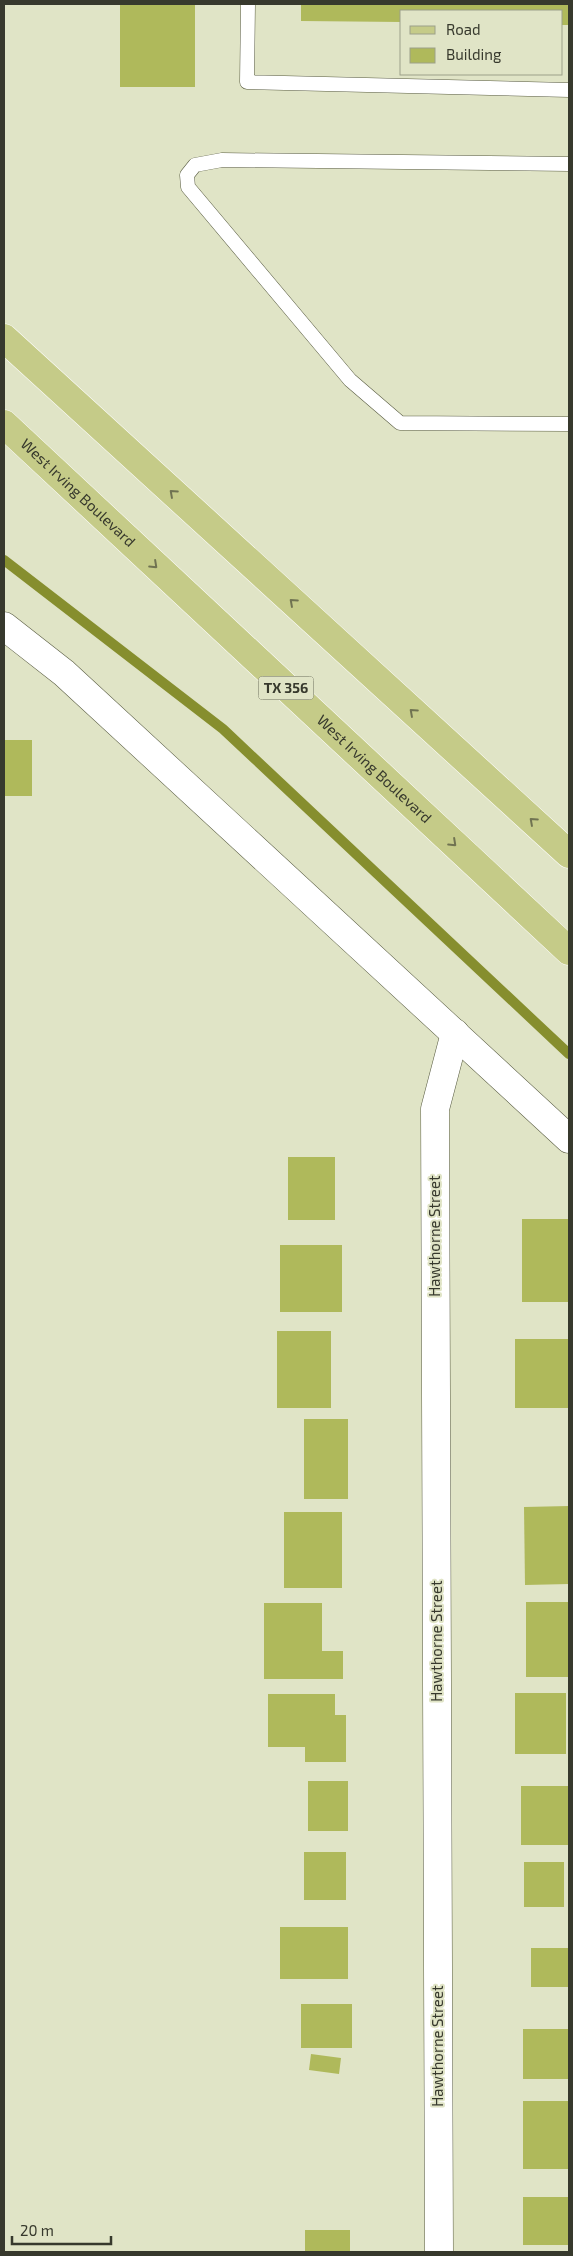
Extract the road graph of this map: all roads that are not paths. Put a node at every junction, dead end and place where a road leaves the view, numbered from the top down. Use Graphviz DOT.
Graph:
graph roads {
  1 [pos="248,4"];
  2 [pos="569,90"];
  3 [pos="569,164"];
  4 [pos="4,338"];
  5 [pos="4,424"];
  6 [pos="569,424"];
  7 [pos="7,632"];
  8 [pos="569,854"];
  9 [pos="569,951"];
  10 [pos="456,1033"];
  11 [pos="569,1139"];
  12 [pos="439,2252"];
  1 -- 2 [label="lane"];
  3 -- 6 [label="lane"];
  8 -- 4 [label="main road, one-way"];
  5 -- 9 [label="main road, West Irving Boulevard / TX 356, one-way"];
  7 -- 10 [label="street"];
  10 -- 11 [label="street"];
  10 -- 12 [label="street, Hawthorne Street"];
}
